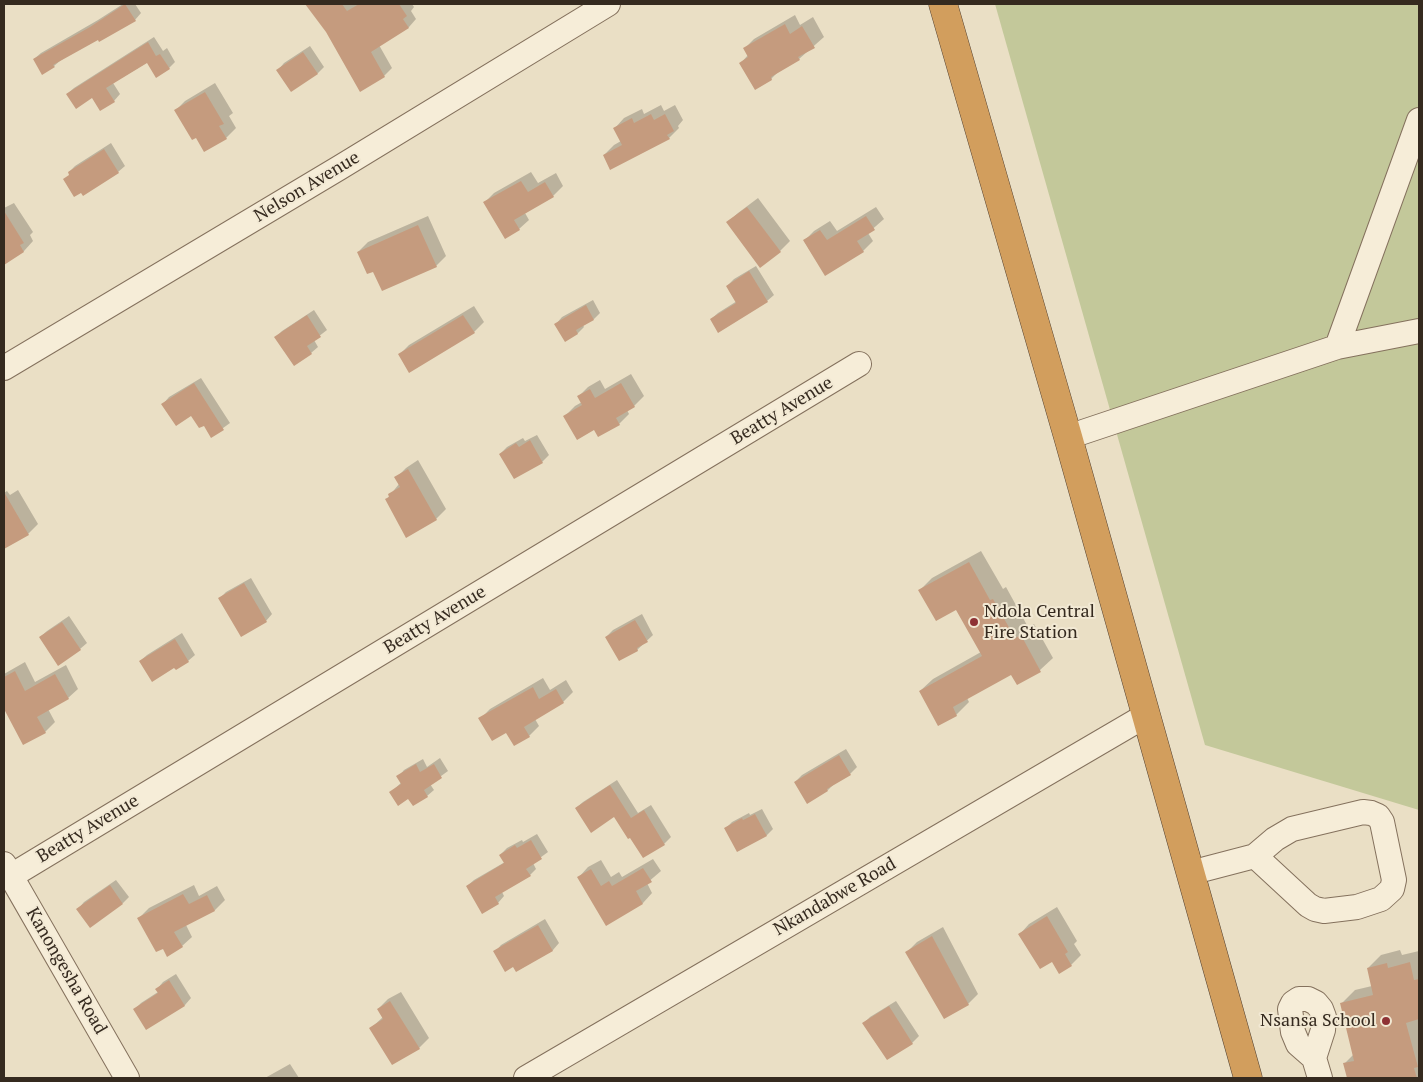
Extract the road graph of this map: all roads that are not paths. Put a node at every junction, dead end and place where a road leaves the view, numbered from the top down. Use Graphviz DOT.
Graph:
graph roads {
  1 [pos="608,4"];
  2 [pos="943,4"];
  3 [pos="1419,120"];
  4 [pos="1419,331"];
  5 [pos="1337,347"];
  6 [pos="859,364"];
  7 [pos="4,368"];
  8 [pos="1068,437"];
  9 [pos="1145,716"];
  10 [pos="1255,856"];
  11 [pos="7,870"];
  12 [pos="1190,872"];
  13 [pos="127,1078"];
  14 [pos="526,1078"];
  15 [pos="1248,1078"];
  1 -- 7 [label="street, Nelson Avenue"];
  2 -- 8 [label="highway"];
  3 -- 5 [label="street"];
  4 -- 5 [label="street"];
  5 -- 8 [label="street"];
  6 -- 11 [label="street, Beatty Avenue"];
  8 -- 9 [label="highway"];
  9 -- 12 [label="highway"];
  9 -- 14 [label="street, Nkandabwe Road"];
  10 -- 10 [label="street"];
  10 -- 12 [label="street"];
  11 -- 13 [label="street, Kanongesha Road"];
  12 -- 15 [label="highway"];
}
